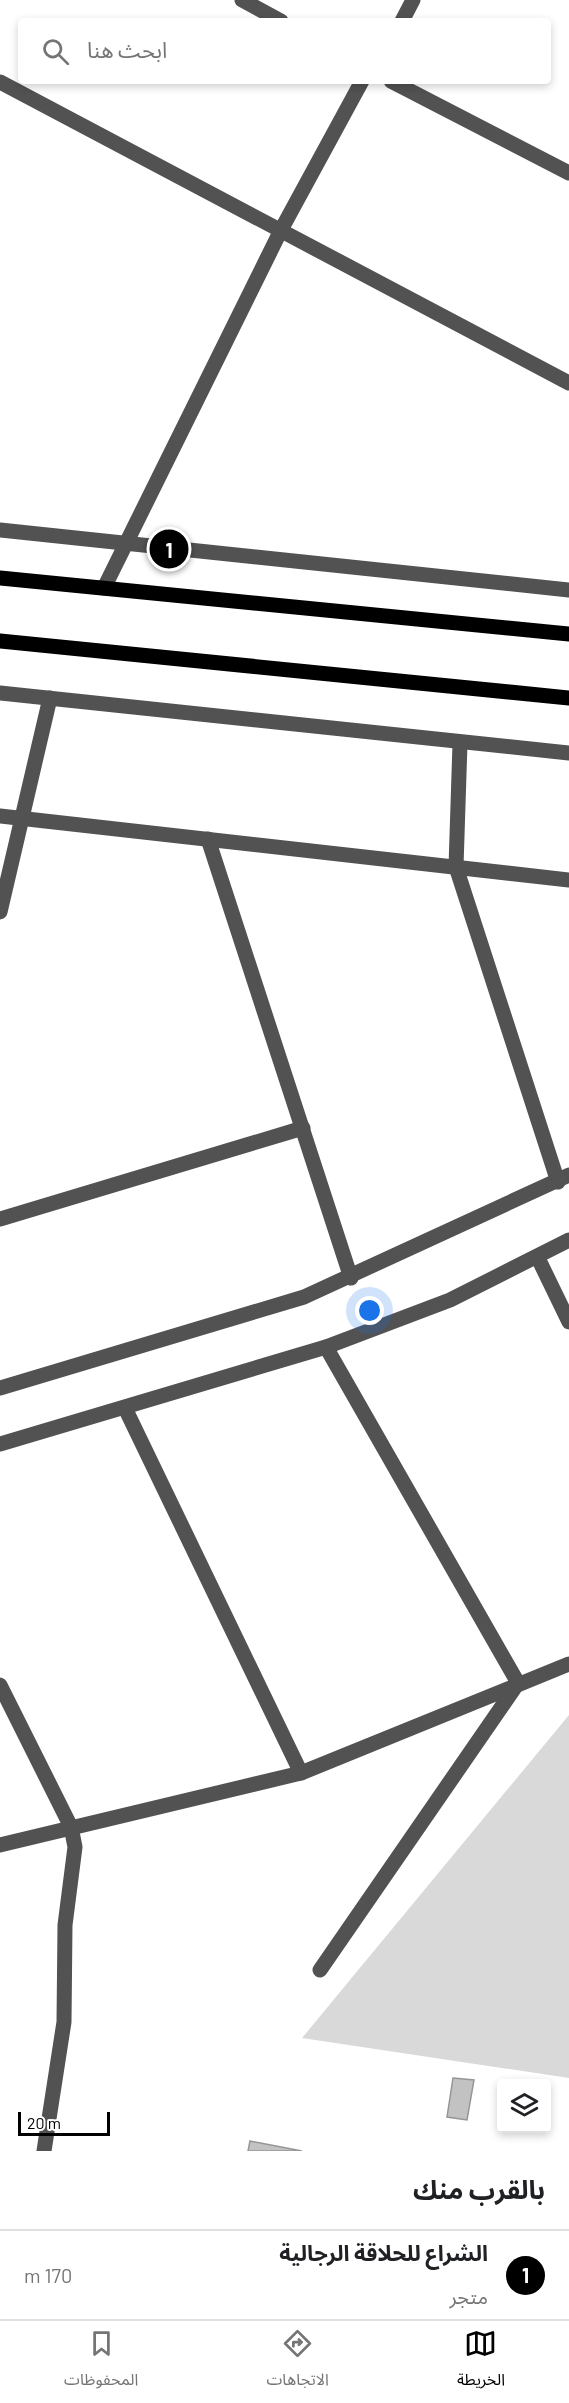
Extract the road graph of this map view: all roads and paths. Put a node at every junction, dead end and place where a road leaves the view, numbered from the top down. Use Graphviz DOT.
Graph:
graph roads {
  1 [pos="242,0"];
  2 [pos="413,0"];
  3 [pos="275,18"];
  4 [pos="404,18"];
  5 [pos="0,82"];
  6 [pos="360,84"];
  7 [pos="397,84"];
  8 [pos="569,172"];
  9 [pos="281,230"];
  10 [pos="569,383"];
  11 [pos="0,530"];
  12 [pos="125,543"];
  13 [pos="0,578"];
  14 [pos="104,588"];
  15 [pos="569,590"];
  16 [pos="569,634"];
  17 [pos="0,641"];
  18 [pos="0,693"];
  19 [pos="50,698"];
  20 [pos="569,698"];
  21 [pos="460,743"];
  22 [pos="569,753"];
  23 [pos="0,816"];
  24 [pos="22,818"];
  25 [pos="208,839"];
  26 [pos="456,867"];
  27 [pos="569,880"];
  28 [pos="0,912"];
  29 [pos="303,1128"];
  30 [pos="563,1179"];
  31 [pos="0,1219"];
  32 [pos="569,1240"];
  33 [pos="538,1258"];
  34 [pos="351,1278"];
  35 [pos="569,1322"];
  36 [pos="326,1347"];
  37 [pos="0,1388"];
  38 [pos="125,1408"];
  39 [pos="0,1444"];
  40 [pos="569,1664"];
  41 [pos="518,1683"];
  42 [pos="0,1685"];
  43 [pos="301,1773"];
  44 [pos="70,1827"];
  45 [pos="0,1845"];
  46 [pos="320,1970"];
  47 [pos="44,2151"];
  1 -- 3 [label="street"];
  2 -- 4 [label="street"];
  5 -- 9 [label="street"];
  6 -- 9 [label="street"];
  7 -- 8 [label="street"];
  9 -- 10 [label="street"];
  9 -- 12 [label="street"];
  11 -- 12 [label="street"];
  12 -- 14 [label="street"];
  12 -- 15 [label="street"];
  13 -- 14 [label="main road"];
  14 -- 16 [label="main road"];
  17 -- 20 [label="main road"];
  18 -- 19 [label="street"];
  19 -- 21 [label="street"];
  19 -- 24 [label="street"];
  21 -- 22 [label="street"];
  21 -- 26 [label="street"];
  23 -- 24 [label="street"];
  24 -- 25 [label="street"];
  24 -- 28 [label="street"];
  25 -- 26 [label="street"];
  25 -- 29 [label="street"];
  26 -- 27 [label="street"];
  26 -- 30 [label="street"];
  29 -- 31 [label="street"];
  29 -- 34 [label="street"];
  30 -- 34 [label="street"];
  32 -- 33 [label="street"];
  33 -- 35 [label="street"];
  33 -- 36 [label="street"];
  34 -- 37 [label="street"];
  36 -- 38 [label="street"];
  36 -- 41 [label="street"];
  38 -- 39 [label="street"];
  38 -- 43 [label="street"];
  40 -- 41 [label="street"];
  41 -- 43 [label="street"];
  41 -- 46 [label="street"];
  42 -- 44 [label="street"];
  43 -- 44 [label="street"];
  44 -- 45 [label="street"];
  44 -- 47 [label="street"];
}
